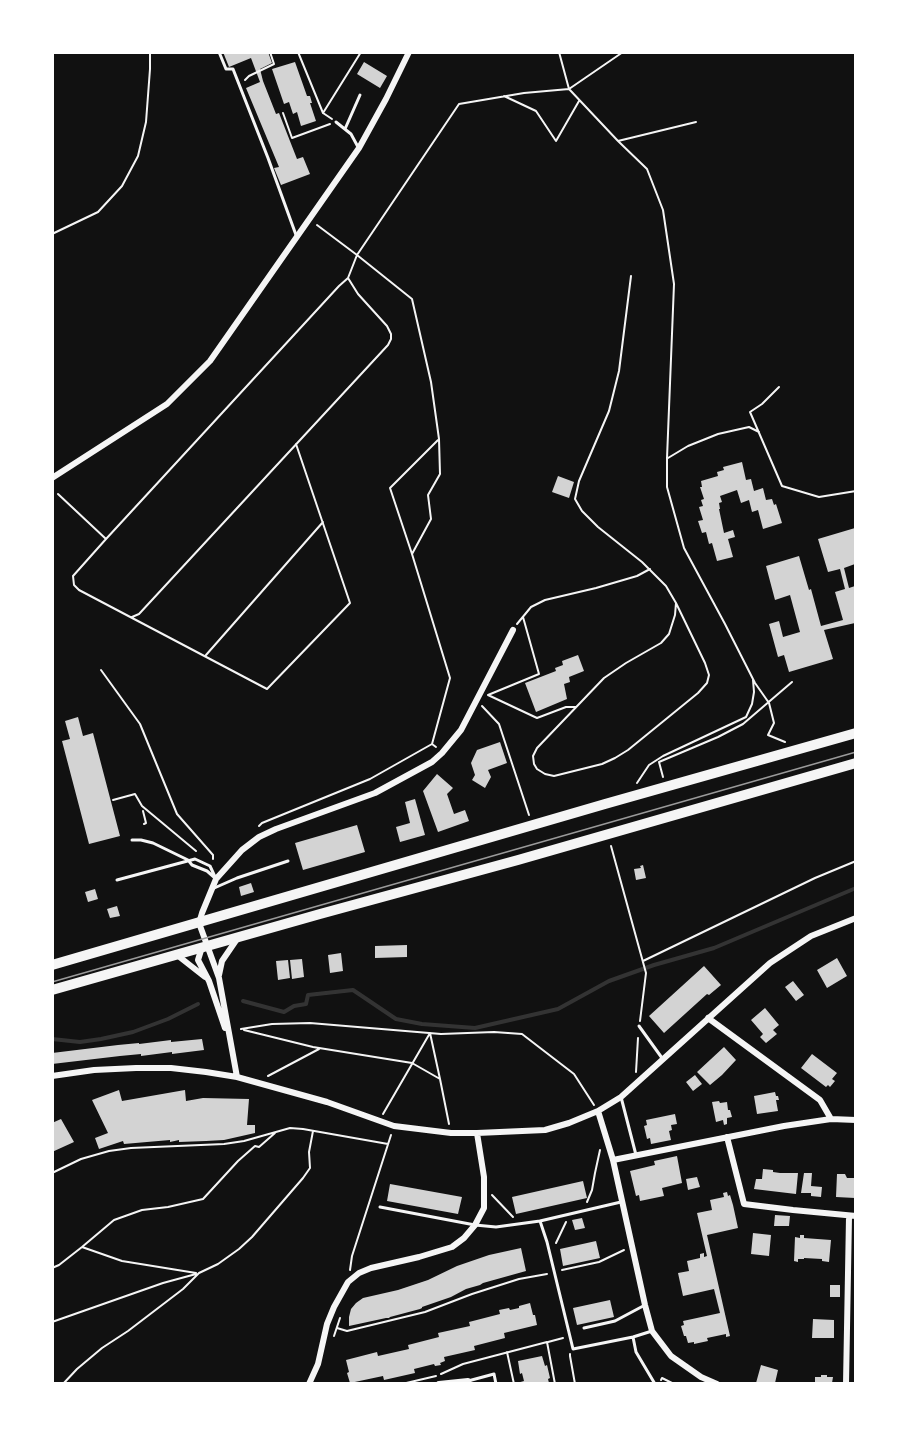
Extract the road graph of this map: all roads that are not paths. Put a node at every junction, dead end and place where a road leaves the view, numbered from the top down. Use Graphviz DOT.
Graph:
graph roads {
  1 [pos="219,52"];
  2 [pos="409,52"];
  3 [pos="360,94"];
  4 [pos="336,122"];
  5 [pos="345,129"];
  6 [pos="359,148"];
  7 [pos="297,237"];
  8 [pos="52,478"];
  9 [pos="513,630"];
  10 [pos="855,733"];
  11 [pos="855,763"];
  12 [pos="132,840"];
  13 [pos="188,860"];
  14 [pos="288,861"];
  15 [pos="117,879"];
  16 [pos="216,879"];
  17 [pos="211,890"];
  18 [pos="855,918"];
  19 [pos="199,923"];
  20 [pos="237,938"];
  21 [pos="204,944"];
  22 [pos="177,955"];
  23 [pos="52,965"];
  24 [pos="219,978"];
  25 [pos="209,981"];
  26 [pos="52,990"];
  27 [pos="708,1018"];
  28 [pos="639,1026"];
  29 [pos="232,1051"];
  30 [pos="663,1060"];
  31 [pos="52,1076"];
  32 [pos="237,1077"];
  33 [pos="621,1097"];
  34 [pos="598,1111"];
  35 [pos="831,1119"];
  36 [pos="855,1120"];
  37 [pos="477,1134"];
  38 [pos="727,1137"];
  39 [pos="636,1155"];
  40 [pos="613,1160"];
  41 [pos="623,1201"];
  42 [pos="380,1207"];
  43 [pos="852,1217"];
  44 [pos="540,1221"];
  45 [pos="475,1225"];
  46 [pos="645,1305"];
  47 [pos="584,1328"];
  48 [pos="652,1331"];
  49 [pos="633,1337"];
  50 [pos="469,1382"];
  51 [pos="309,1383"];
  52 [pos="439,1383"];
  53 [pos="496,1383"];
  54 [pos="656,1383"];
  55 [pos="717,1383"];
  56 [pos="846,1383"];
  1 -- 7 [label="lane"];
  2 -- 6 [label="street"];
  3 -- 5 [label="lane"];
  4 -- 5 [label="lane"];
  5 -- 6 [label="lane"];
  6 -- 7 [label="street"];
  7 -- 8 [label="street"];
  9 -- 16 [label="street"];
  10 -- 19 [label="main road"];
  11 -- 20 [label="main road"];
  12 -- 13 [label="lane"];
  13 -- 15 [label="lane"];
  13 -- 16 [label="lane"];
  14 -- 17 [label="lane"];
  16 -- 17 [label="street"];
  17 -- 19 [label="street"];
  18 -- 27 [label="street"];
  19 -- 21 [label="street"];
  19 -- 23 [label="main road"];
  20 -- 21 [label="main road"];
  20 -- 24 [label="street"];
  21 -- 22 [label="main road"];
  21 -- 24 [label="street"];
  21 -- 25 [label="street"];
  22 -- 25 [label="street"];
  22 -- 26 [label="main road"];
  24 -- 29 [label="street"];
  25 -- 29 [label="street"];
  27 -- 30 [label="street"];
  27 -- 35 [label="street"];
  28 -- 30 [label="lane"];
  29 -- 32 [label="street"];
  30 -- 33 [label="street"];
  31 -- 32 [label="street"];
  32 -- 37 [label="street"];
  33 -- 34 [label="street"];
  33 -- 39 [label="lane"];
  34 -- 37 [label="street"];
  34 -- 40 [label="street"];
  35 -- 36 [label="street"];
  35 -- 38 [label="street"];
  37 -- 45 [label="street"];
  38 -- 39 [label="street"];
  38 -- 43 [label="street"];
  39 -- 40 [label="street"];
  40 -- 41 [label="street"];
  41 -- 44 [label="lane"];
  41 -- 46 [label="street"];
  42 -- 45 [label="lane"];
  43 -- 56 [label="street"];
  44 -- 45 [label="lane"];
  44 -- 49 [label="lane"];
  45 -- 51 [label="street"];
  46 -- 47 [label="lane"];
  46 -- 48 [label="street"];
  48 -- 49 [label="lane"];
  48 -- 55 [label="street"];
  49 -- 54 [label="lane"];
  50 -- 52 [label="street"];
  50 -- 53 [label="lane"];
}
